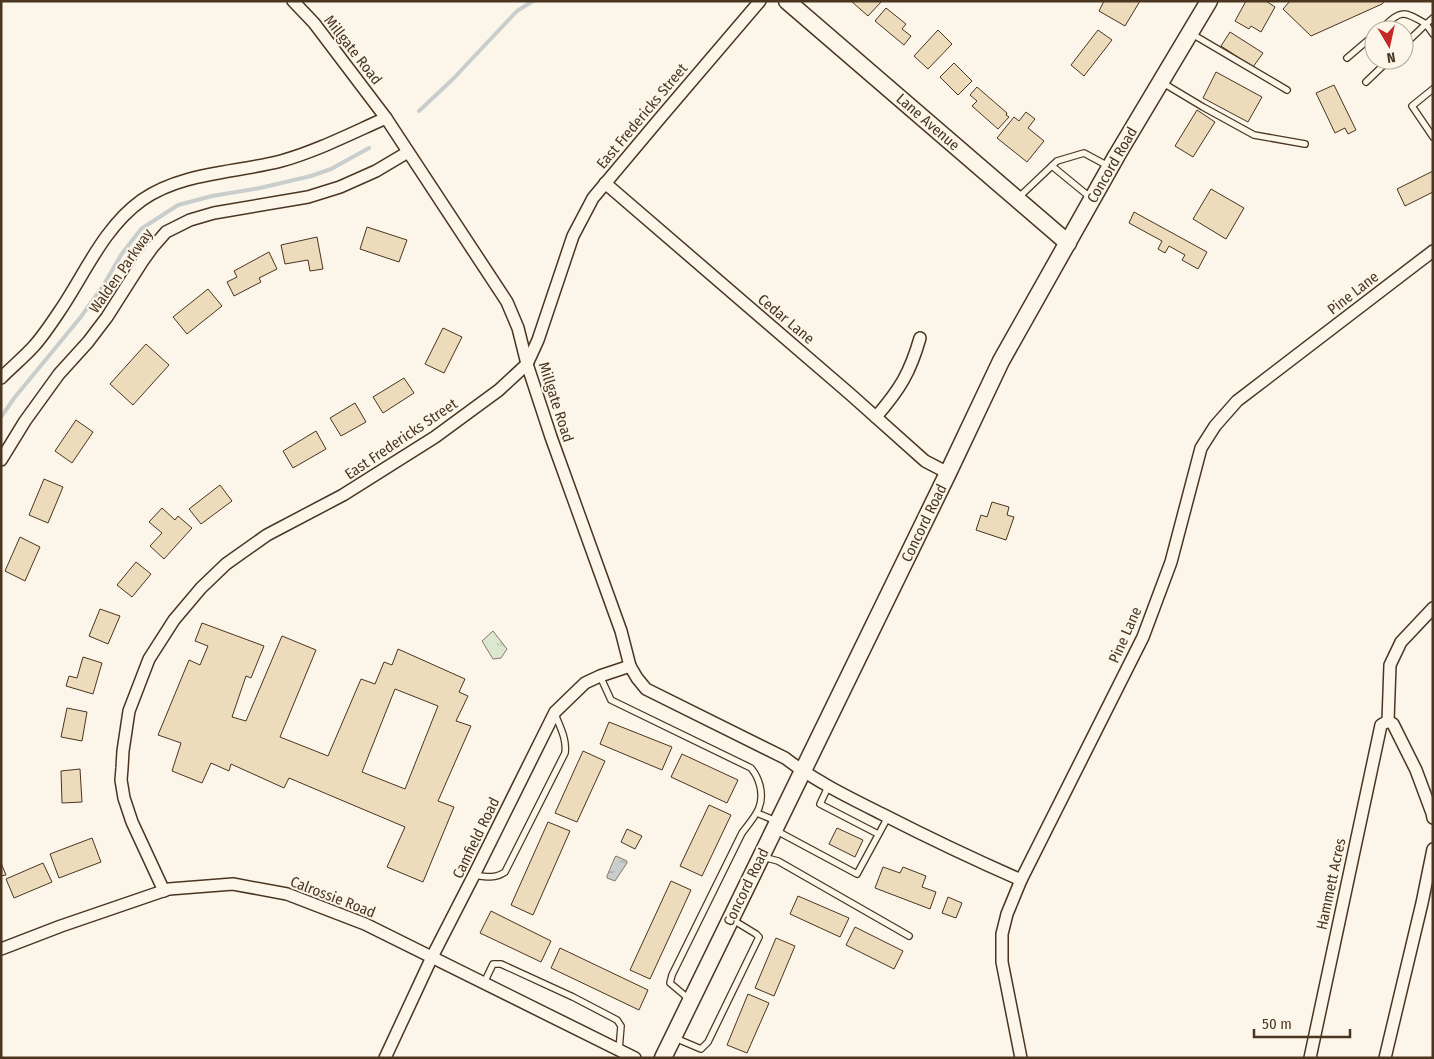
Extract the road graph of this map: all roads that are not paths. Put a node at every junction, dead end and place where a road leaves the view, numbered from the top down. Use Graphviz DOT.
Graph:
graph roads {
  1 [pos="293,1"];
  2 [pos="760,1"];
  3 [pos="787,1"];
  4 [pos="1202,4"];
  5 [pos="1433,18"];
  6 [pos="1391,20"];
  7 [pos="1426,24"];
  8 [pos="1190,32"];
  9 [pos="1433,34"];
  10 [pos="1414,36"];
  11 [pos="1364,44"];
  12 [pos="1347,58"];
  13 [pos="1379,70"];
  14 [pos="1161,82"];
  15 [pos="1366,82"];
  16 [pos="1433,89"];
  17 [pos="1287,90"];
  18 [pos="386,118"];
  19 [pos="1433,137"];
  20 [pos="1305,144"];
  21 [pos="408,152"];
  22 [pos="1052,166"];
  23 [pos="1110,167"];
  24 [pos="605,184"];
  25 [pos="1017,199"];
  26 [pos="1092,199"];
  27 [pos="1068,243"];
  28 [pos="1433,251"];
  29 [pos="920,338"];
  30 [pos="527,364"];
  31 [pos="1,378"];
  32 [pos="876,417"];
  33 [pos="1,460"];
  34 [pos="948,473"];
  35 [pos="1433,608"];
  36 [pos="630,666"];
  37 [pos="600,676"];
  38 [pos="554,712"];
  39 [pos="1388,722"];
  40 [pos="803,772"];
  41 [pos="828,787"];
  42 [pos="757,813"];
  43 [pos="888,817"];
  44 [pos="1433,818"];
  45 [pos="776,826"];
  46 [pos="878,834"];
  47 [pos="1433,849"];
  48 [pos="761,857"];
  49 [pos="474,875"];
  50 [pos="1020,880"];
  51 [pos="164,891"];
  52 [pos="731,918"];
  53 [pos="910,936"];
  54 [pos="1,949"];
  55 [pos="432,957"];
  56 [pos="484,983"];
  57 [pos="691,1000"];
  58 [pos="673,1037"];
  59 [pos="619,1050"];
  60 [pos="385,1058"];
  61 [pos="635,1058"];
  62 [pos="663,1058"];
  63 [pos="1021,1058"];
  64 [pos="1310,1058"];
  65 [pos="1384,1058"];
  1 -- 18 [label="street, Millgate Road"];
  2 -- 24 [label="street, East Fredericks Street"];
  3 -- 25 [label="street, Lane Avenue"];
  4 -- 8 [label="street, Concord Road"];
  5 -- 7 [label="lane"];
  6 -- 7 [label="lane"];
  7 -- 9 [label="lane"];
  7 -- 10 [label="lane"];
  8 -- 14 [label="street, Concord Road"];
  8 -- 17 [label="lane"];
  11 -- 12 [label="lane"];
  13 -- 15 [label="lane"];
  14 -- 20 [label="lane"];
  14 -- 23 [label="street, Concord Road"];
  16 -- 19 [label="lane"];
  18 -- 21 [label="street, Millgate Road"];
  18 -- 31 [label="street, Walden Parkway"];
  21 -- 30 [label="street, Millgate Road"];
  21 -- 33 [label="street, Walden Parkway"];
  22 -- 23 [label="lane"];
  22 -- 25 [label="lane"];
  22 -- 26 [label="lane"];
  23 -- 26 [label="street, Concord Road"];
  24 -- 30 [label="street, East Fredericks Street"];
  24 -- 32 [label="street, Cedar Lane"];
  25 -- 27 [label="street, Lane Avenue"];
  26 -- 27 [label="street, Concord Road"];
  27 -- 34 [label="street, Concord Road"];
  28 -- 50 [label="street, Pine Lane"];
  29 -- 32 [label="street"];
  30 -- 36 [label="street, Millgate Road"];
  30 -- 51 [label="street, East Fredericks Street"];
  32 -- 34 [label="street, Cedar Lane"];
  34 -- 40 [label="street, Concord Road"];
  35 -- 39 [label="street, Hammett Acres"];
  36 -- 37 [label="street, Camfield Road"];
  36 -- 40 [label="street, Millgate Road"];
  37 -- 38 [label="street, Camfield Road"];
  37 -- 42 [label="lane"];
  38 -- 49 [label="street, Camfield Road"];
  38 -- 49 [label="lane"];
  39 -- 44 [label="street"];
  39 -- 64 [label="street, Hammett Acres"];
  40 -- 41 [label="street"];
  40 -- 45 [label="street, Concord Road"];
  41 -- 43 [label="street"];
  41 -- 46 [label="lane"];
  42 -- 45 [label="lane"];
  42 -- 57 [label="lane"];
  43 -- 46 [label="lane"];
  43 -- 50 [label="street"];
  45 -- 46 [label="lane"];
  45 -- 48 [label="street, Concord Road"];
  47 -- 65 [label="street"];
  48 -- 52 [label="street, Concord Road"];
  48 -- 53 [label="lane"];
  49 -- 55 [label="street, Camfield Road"];
  50 -- 63 [label="street, Pine Lane"];
  51 -- 54 [label="street, Calrossie Road"];
  51 -- 55 [label="street, Calrossie Road"];
  52 -- 57 [label="street, Concord Road"];
  52 -- 58 [label="lane"];
  55 -- 56 [label="street, Calrossie Road"];
  55 -- 60 [label="street, Camfield Road"];
  56 -- 59 [label="street, Calrossie Road"];
  56 -- 59 [label="lane"];
  57 -- 58 [label="street, Concord Road"];
  58 -- 62 [label="street, Concord Road"];
  59 -- 61 [label="street, Calrossie Road"];
}
